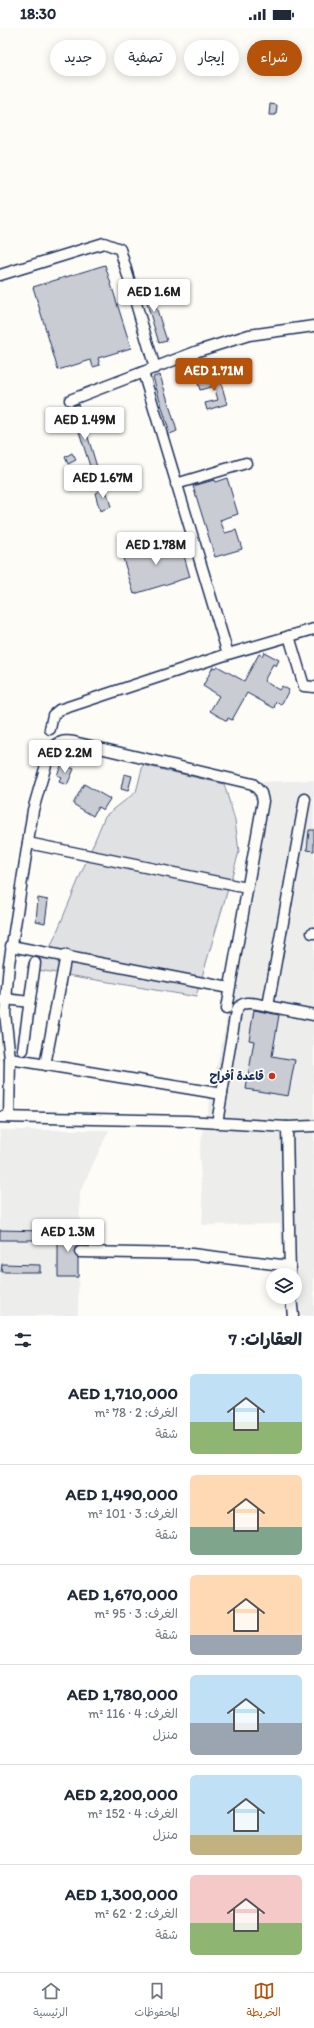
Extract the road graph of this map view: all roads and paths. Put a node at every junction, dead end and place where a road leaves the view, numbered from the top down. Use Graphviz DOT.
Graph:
graph roads {
  1 [pos="0,275"];
  2 [pos="314,326"];
  3 [pos="155,368"];
  4 [pos="143,372"];
  5 [pos="70,400"];
  6 [pos="246,463"];
  7 [pos="176,484"];
  8 [pos="314,629"];
  9 [pos="289,636"];
  10 [pos="228,654"];
  11 [pos="314,687"];
  12 [pos="50,729"];
  13 [pos="305,799"];
  14 [pos="28,843"];
  15 [pos="247,888"];
  16 [pos="11,946"];
  17 [pos="66,956"];
  18 [pos="35,963"];
  19 [pos="229,988"];
  20 [pos="6,999"];
  21 [pos="29,1002"];
  22 [pos="268,1006"];
  23 [pos="226,1009"];
  24 [pos="2,1014"];
  25 [pos="314,1015"];
  26 [pos="23,1050"];
  27 [pos="10,1059"];
  28 [pos="45,1065"];
  29 [pos="222,1094"];
  30 [pos="4,1117"];
  31 [pos="218,1123"];
  32 [pos="314,1126"];
  33 [pos="287,1127"];
  34 [pos="80,1252"];
  35 [pos="273,1268"];
  36 [pos="290,1268"];
  37 [pos="292,1304"];
  38 [pos="293,1316"];
  1 -- 3 [label="street"];
  2 -- 3 [label="street"];
  3 -- 4 [label="street"];
  4 -- 5 [label="street"];
  4 -- 7 [label="street"];
  6 -- 7 [label="street"];
  7 -- 10 [label="street"];
  8 -- 9 [label="street"];
  9 -- 10 [label="street"];
  9 -- 11 [label="street"];
  10 -- 12 [label="street"];
  13 -- 22 [label="street"];
  14 -- 15 [label="street"];
  14 -- 15 [label="street"];
  14 -- 16 [label="street"];
  15 -- 19 [label="street"];
  16 -- 17 [label="street"];
  16 -- 20 [label="street"];
  17 -- 19 [label="street"];
  17 -- 28 [label="street"];
  18 -- 21 [label="street"];
  19 -- 23 [label="street"];
  20 -- 21 [label="street"];
  20 -- 24 [label="street"];
  21 -- 26 [label="street"];
  22 -- 25 [label="street"];
  22 -- 29 [label="street"];
  24 -- 27 [label="street"];
  27 -- 28 [label="street"];
  27 -- 30 [label="street"];
  28 -- 29 [label="street"];
  29 -- 31 [label="street"];
  30 -- 31 [label="street"];
  31 -- 33 [label="street"];
  32 -- 33 [label="street"];
  33 -- 36 [label="street"];
  34 -- 35 [label="street"];
  37 -- 38 [label="street"];
}
